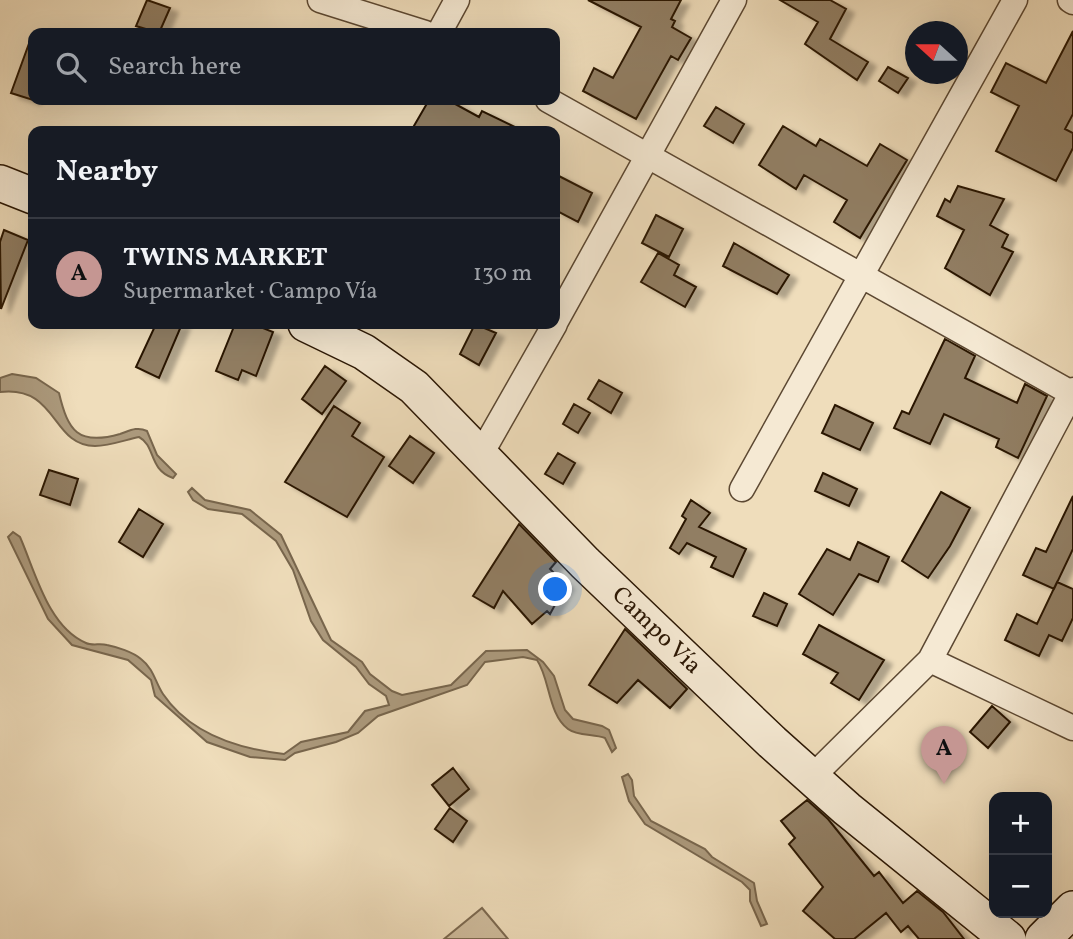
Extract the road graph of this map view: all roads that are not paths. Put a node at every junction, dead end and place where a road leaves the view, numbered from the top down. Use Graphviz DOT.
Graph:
graph roads {
  1 [pos="320,0"];
  2 [pos="457,0"];
  3 [pos="734,0"];
  4 [pos="1015,0"];
  5 [pos="409,28"];
  6 [pos="442,28"];
  7 [pos="557,105"];
  8 [pos="648,155"];
  9 [pos="0,183"];
  10 [pos="28,194"];
  11 [pos="862,275"];
  12 [pos="560,315"];
  13 [pos="316,329"];
  14 [pos="552,329"];
  15 [pos="1072,392"];
  16 [pos="481,454"];
  17 [pos="742,489"];
  18 [pos="930,660"];
  19 [pos="1073,728"];
  20 [pos="812,778"];
  21 [pos="1073,909"];
  22 [pos="1008,939"];
  23 [pos="1043,939"];
  1 -- 5 [label="street"];
  2 -- 6 [label="street"];
  3 -- 8 [label="street"];
  4 -- 11 [label="street"];
  7 -- 8 [label="street"];
  8 -- 11 [label="street"];
  8 -- 12 [label="street"];
  9 -- 10 [label="street"];
  11 -- 15 [label="street"];
  11 -- 17 [label="street"];
  13 -- 16 [label="street, Campo Vía"];
  14 -- 16 [label="street"];
  15 -- 18 [label="street"];
  16 -- 20 [label="street, Campo Vía"];
  18 -- 19 [label="street"];
  18 -- 20 [label="street"];
  20 -- 22 [label="street, Campo Vía"];
  21 -- 23 [label="street"];
}
